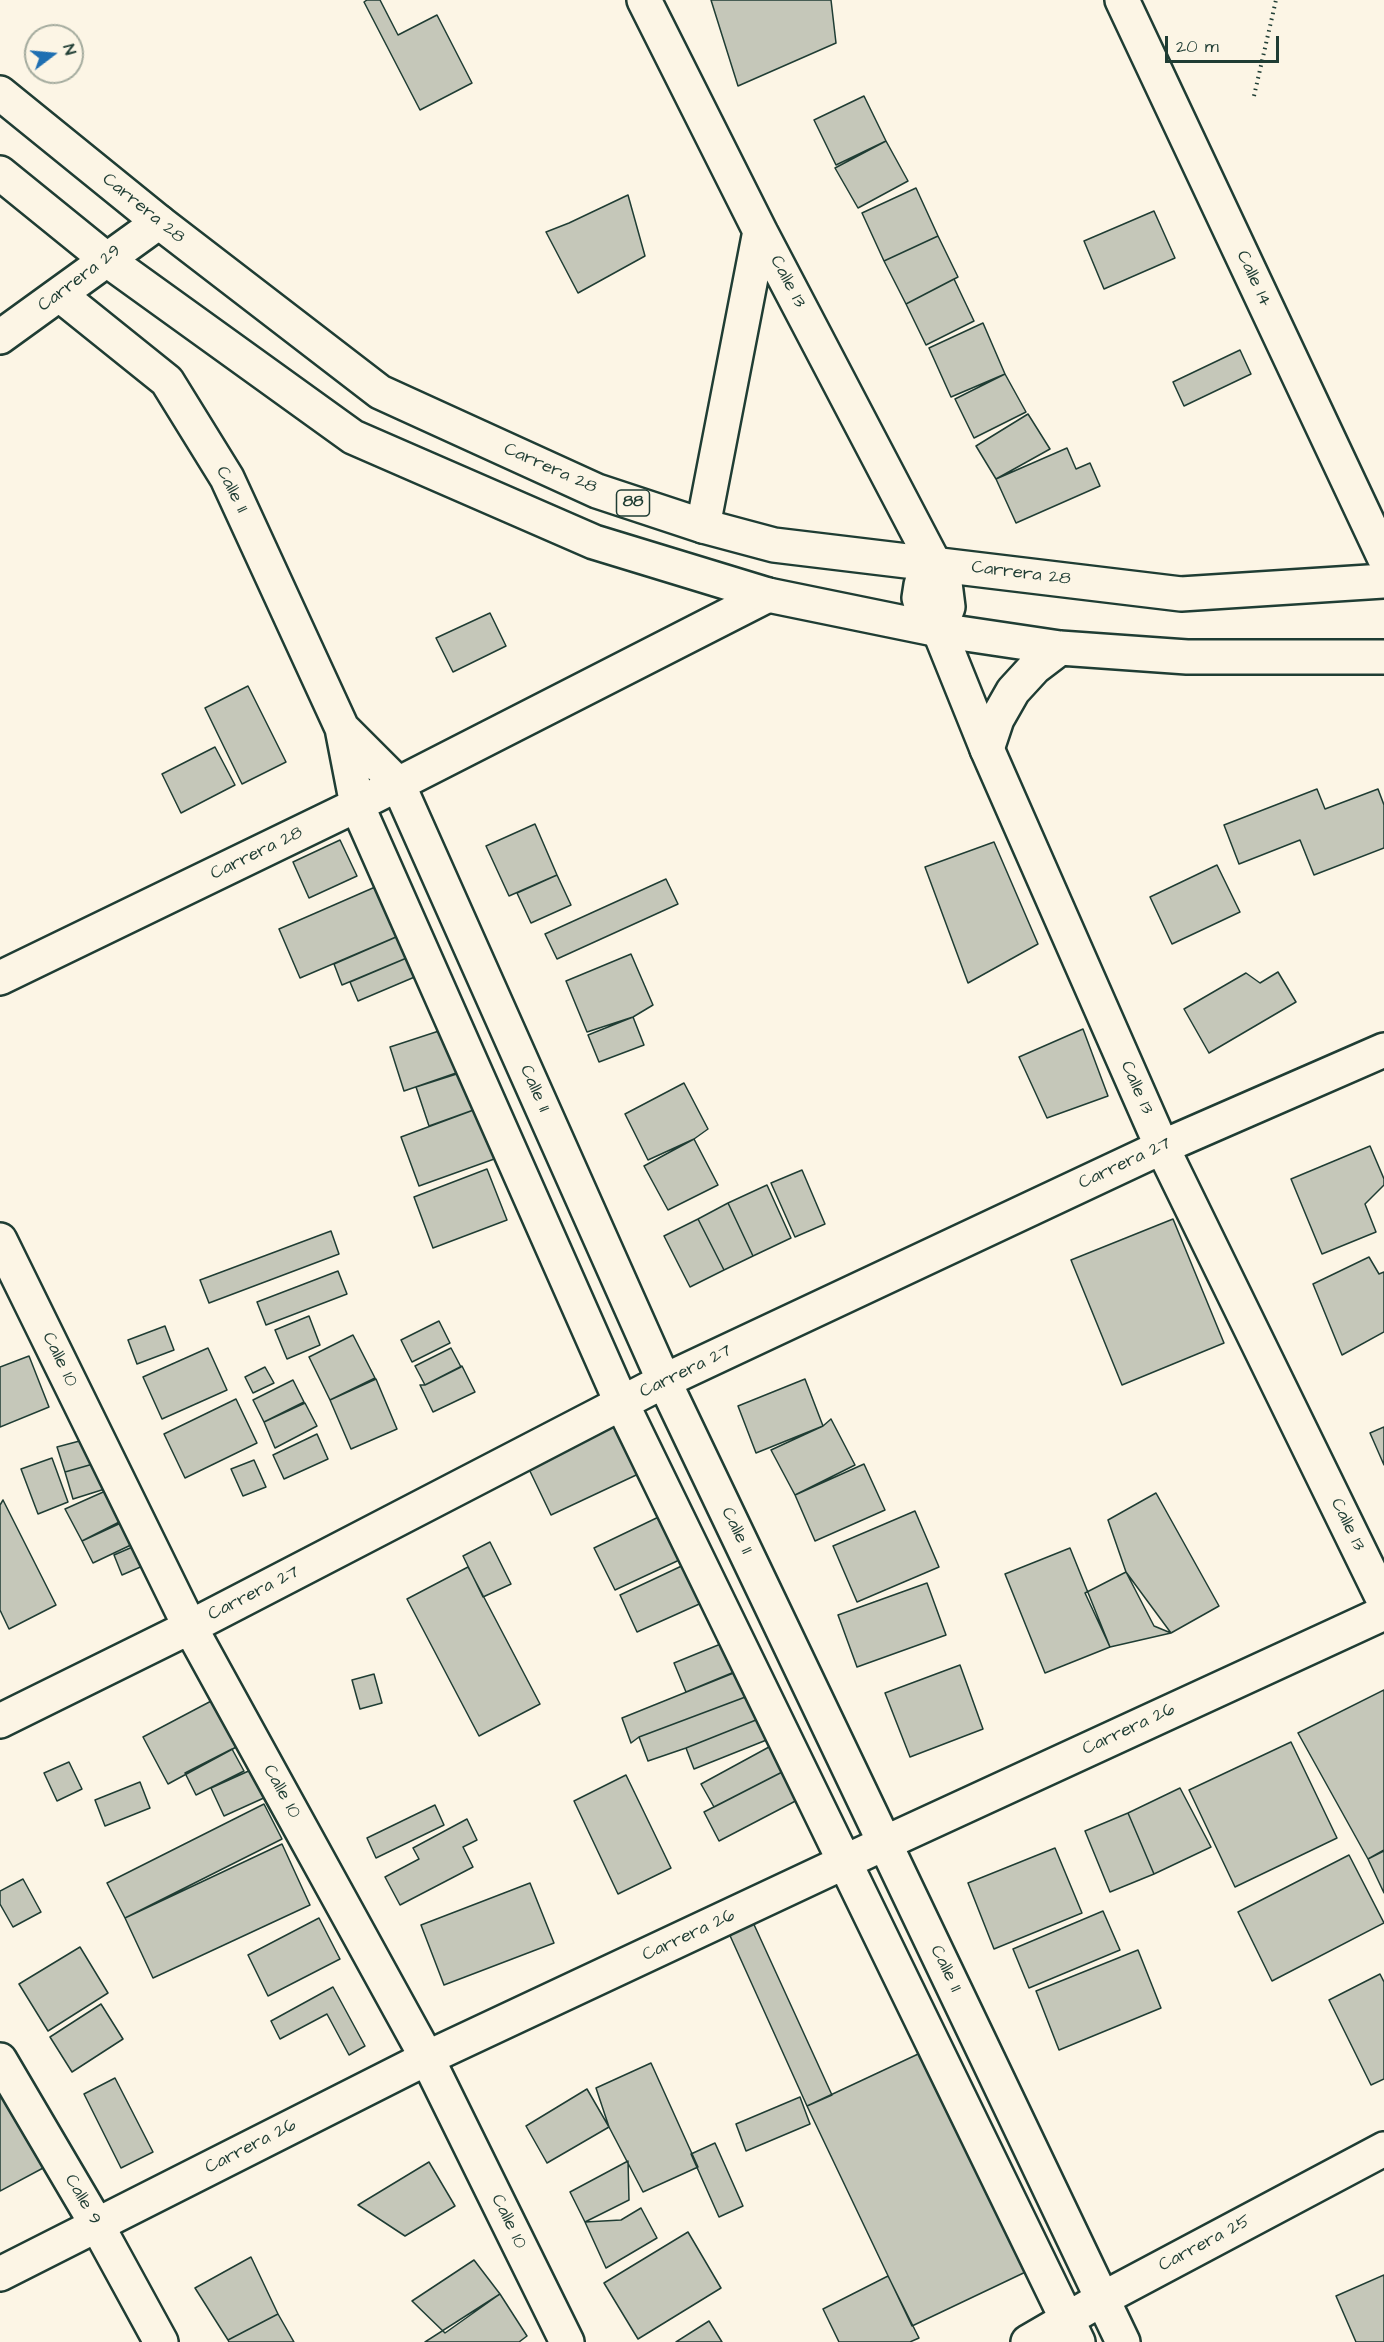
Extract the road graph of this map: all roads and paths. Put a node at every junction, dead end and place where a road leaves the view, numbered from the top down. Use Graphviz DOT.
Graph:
graph roads {
  1 [pos="644,0"];
  2 [pos="1122,0"];
  3 [pos="1276,0"];
  4 [pos="0,93"];
  5 [pos="1254,96"];
  6 [pos="0,173"];
  7 [pos="159,222"];
  8 [pos="760,231"];
  9 [pos="106,259"];
  10 [pos="60,296"];
  11 [pos="0,337"];
  12 [pos="703,526"];
  13 [pos="1384,557"];
  14 [pos="933,563"];
  15 [pos="1384,581"];
  16 [pos="768,595"];
  17 [pos="939,630"];
  18 [pos="1060,648"];
  19 [pos="1384,657"];
  20 [pos="342,728"];
  21 [pos="987,749"];
  22 [pos="398,784"];
  23 [pos="357,805"];
  24 [pos="0,978"];
  25 [pos="1384,1050"];
  26 [pos="1162,1147"];
  27 [pos="0,1240"];
  28 [pos="664,1381"];
  29 [pos="622,1404"];
  30 [pos="1384,1601"];
  31 [pos="1384,1613"];
  32 [pos="190,1627"];
  33 [pos="0,1721"];
  34 [pos="885,1843"];
  35 [pos="844,1863"];
  36 [pos="427,2058"];
  37 [pos="0,2061"];
  38 [pos="1384,2149"];
  39 [pos="97,2225"];
  40 [pos="0,2274"];
  41 [pos="1102,2299"];
  42 [pos="1072,2331"];
  43 [pos="161,2342"];
  44 [pos="567,2342"];
  45 [pos="1028,2342"];
  46 [pos="1123,2342"];
  1 -- 8 [label="main road, Calle 13"];
  2 -- 13 [label="main road, Calle 14"];
  3 -- 5 [label="path"];
  4 -- 7 [label="main road, Carrera 28 / 88"];
  6 -- 9 [label="main road"];
  7 -- 9 [label="main road, Carrera 29"];
  7 -- 12 [label="main road, Carrera 28 / 88"];
  8 -- 12 [label="main road"];
  8 -- 14 [label="main road, Calle 13"];
  9 -- 10 [label="main road, Carrera 29"];
  9 -- 16 [label="main road"];
  10 -- 11 [label="main road, Carrera 29"];
  10 -- 20 [label="main road, Calle 11"];
  12 -- 14 [label="main road, Carrera 28 / 88"];
  14 -- 15 [label="main road, Carrera 28 / 88"];
  14 -- 17 [label="main road, Calle 13"];
  16 -- 17 [label="main road"];
  16 -- 22 [label="main road, Carrera 28"];
  17 -- 18 [label="main road"];
  17 -- 21 [label="main road, Calle 13"];
  18 -- 19 [label="main road"];
  18 -- 21 [label="main road"];
  20 -- 22 [label="main road, Calle 11"];
  20 -- 23 [label="main road, Calle 11"];
  21 -- 26 [label="main road, Calle 13"];
  22 -- 23 [label="main road, Carrera 28"];
  22 -- 28 [label="main road, Calle 11"];
  23 -- 24 [label="main road, Carrera 28"];
  23 -- 29 [label="main road, Calle 11"];
  25 -- 26 [label="main road, Carrera 27"];
  26 -- 28 [label="main road, Carrera 27"];
  26 -- 30 [label="main road, Calle 13"];
  27 -- 32 [label="main road, Calle 10"];
  28 -- 29 [label="main road, Carrera 27"];
  28 -- 34 [label="main road, Calle 11"];
  29 -- 32 [label="main road, Carrera 27"];
  29 -- 35 [label="main road, Calle 11"];
  31 -- 34 [label="main road, Carrera 26"];
  32 -- 33 [label="main road, Carrera 27"];
  32 -- 36 [label="main road, Calle 10"];
  34 -- 35 [label="main road, Carrera 26"];
  34 -- 41 [label="main road, Calle 11"];
  35 -- 36 [label="main road, Carrera 26"];
  35 -- 42 [label="main road, Calle 11"];
  36 -- 39 [label="main road, Carrera 26"];
  36 -- 44 [label="main road, Calle 10"];
  37 -- 39 [label="main road, Calle 9"];
  38 -- 41 [label="main road, Carrera 25"];
  39 -- 40 [label="main road, Carrera 26"];
  39 -- 43 [label="main road, Calle 9"];
  41 -- 42 [label="main road, Carrera 25"];
  41 -- 46 [label="main road, Calle 11"];
  42 -- 45 [label="main road, Carrera 25"];
}
